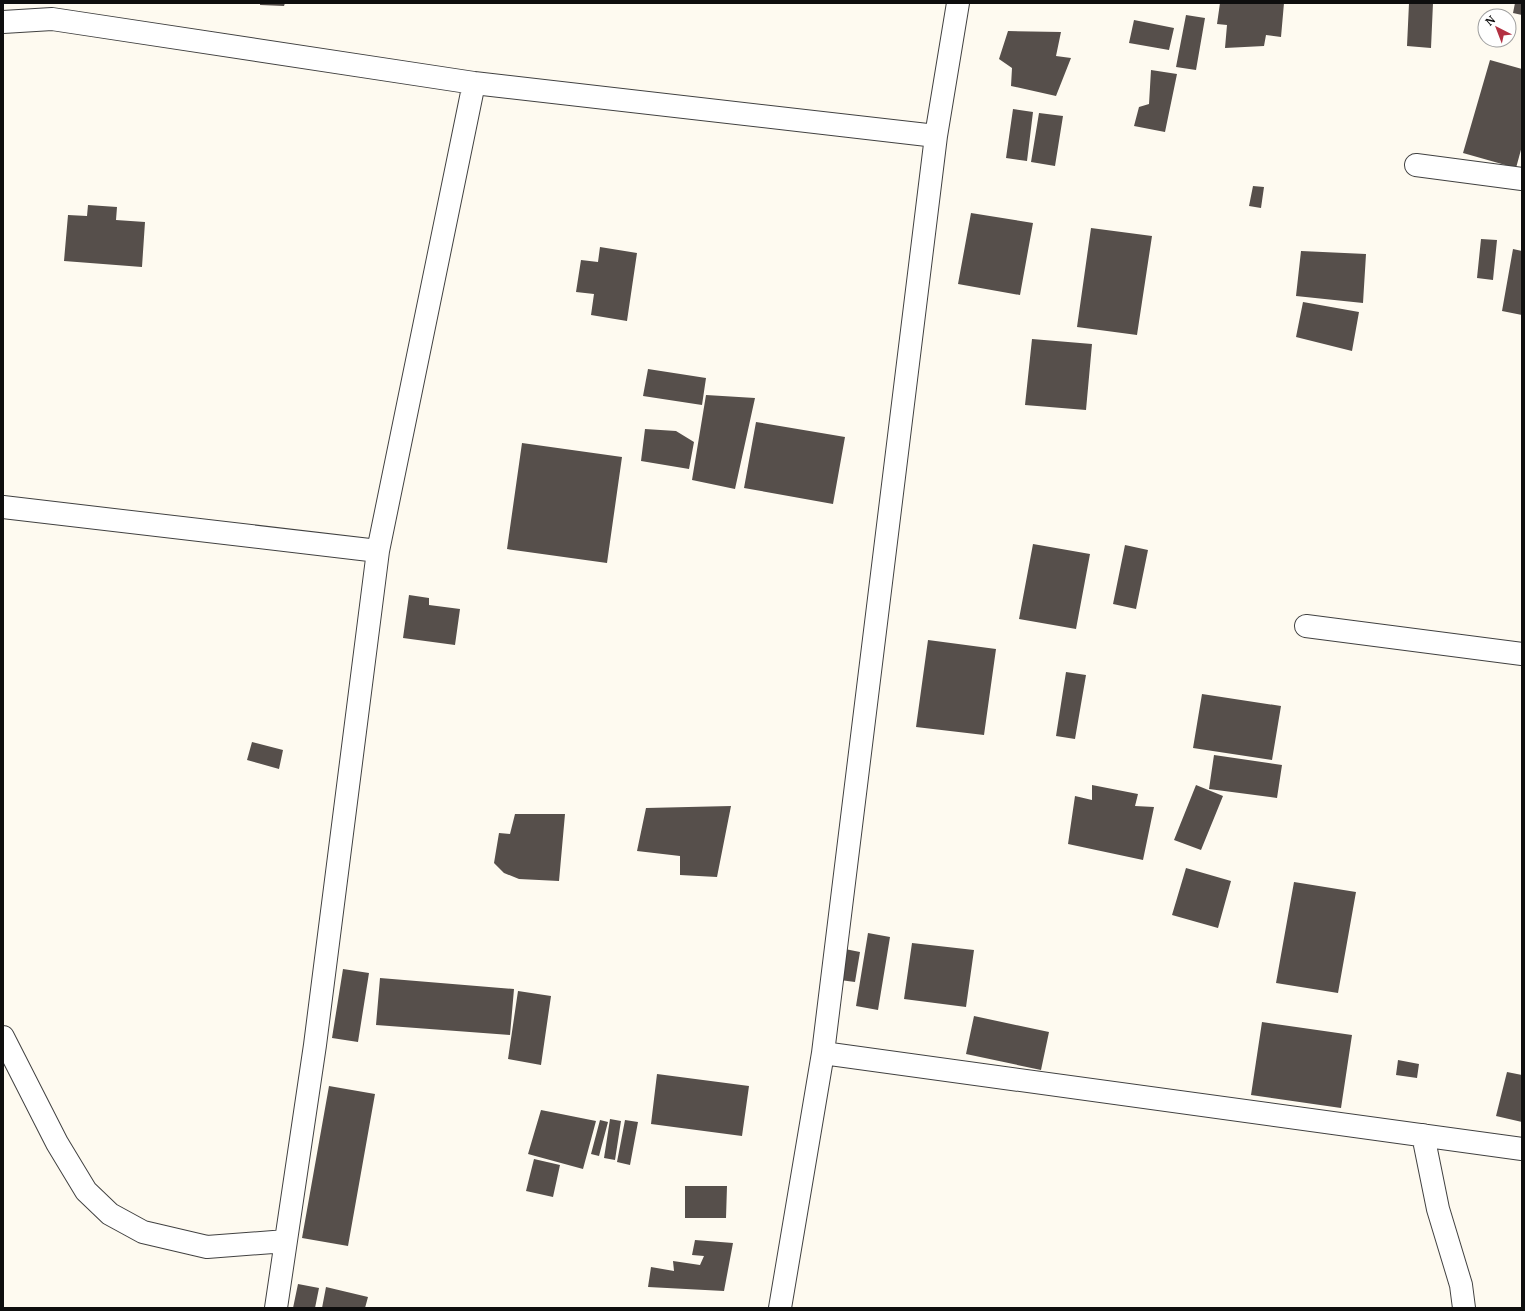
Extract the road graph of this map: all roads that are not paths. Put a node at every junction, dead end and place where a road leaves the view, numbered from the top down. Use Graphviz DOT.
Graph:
graph roads {
  1 [pos="958,3"];
  2 [pos="3,22"];
  3 [pos="474,83"];
  4 [pos="936,136"];
  5 [pos="1416,165"];
  6 [pos="1522,179"];
  7 [pos="3,507"];
  8 [pos="378,551"];
  9 [pos="1306,626"];
  10 [pos="1522,654"];
  11 [pos="3,1037"];
  12 [pos="823,1053"];
  13 [pos="1423,1135"];
  14 [pos="1522,1149"];
  15 [pos="286,1241"];
  16 [pos="276,1308"];
  17 [pos="780,1308"];
  18 [pos="1464,1308"];
  1 -- 4 [label="street"];
  2 -- 3 [label="street"];
  3 -- 4 [label="street"];
  3 -- 8 [label="street"];
  4 -- 12 [label="street"];
  5 -- 6 [label="street"];
  7 -- 8 [label="street"];
  8 -- 15 [label="street"];
  9 -- 10 [label="street"];
  11 -- 15 [label="street"];
  12 -- 13 [label="street"];
  12 -- 17 [label="street"];
  13 -- 14 [label="street"];
  13 -- 18 [label="street"];
  15 -- 16 [label="street"];
}
